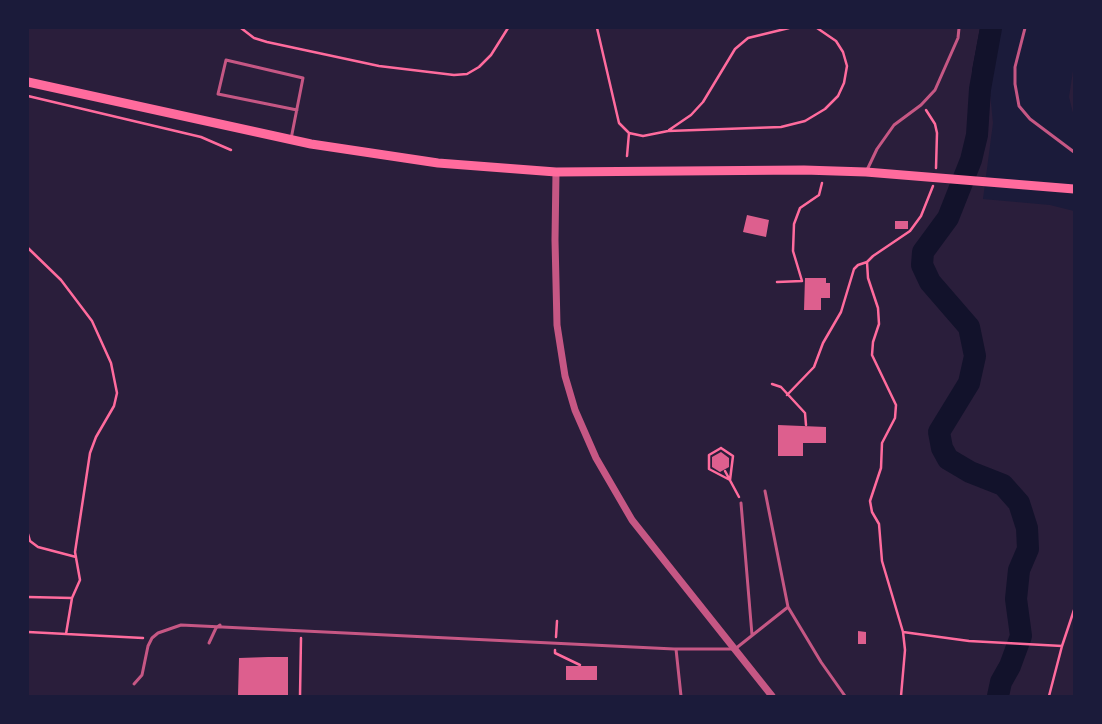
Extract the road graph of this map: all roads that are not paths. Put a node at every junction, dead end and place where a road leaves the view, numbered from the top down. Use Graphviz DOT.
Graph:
graph roads {
  1 [pos="960,28"];
  2 [pos="1025,28"];
  3 [pos="28,82"];
  4 [pos="297,110"];
  5 [pos="291,140"];
  6 [pos="1074,152"];
  7 [pos="556,172"];
  8 [pos="866,172"];
  9 [pos="1074,189"];
  10 [pos="766,491"];
  11 [pos="741,503"];
  12 [pos="788,607"];
  13 [pos="221,625"];
  14 [pos="752,634"];
  15 [pos="209,643"];
  16 [pos="676,649"];
  17 [pos="735,649"];
  18 [pos="134,684"];
  19 [pos="681,696"];
  20 [pos="772,696"];
  21 [pos="845,696"];
  1 -- 8 [label="lane"];
  2 -- 6 [label="lane"];
  3 -- 5 [label="main road"];
  4 -- 4 [label="lane"];
  4 -- 5 [label="lane"];
  5 -- 7 [label="main road"];
  7 -- 8 [label="main road"];
  7 -- 17 [label="street"];
  8 -- 9 [label="main road"];
  10 -- 12 [label="lane"];
  11 -- 14 [label="lane"];
  12 -- 14 [label="lane"];
  12 -- 21 [label="lane"];
  13 -- 15 [label="lane"];
  13 -- 16 [label="lane"];
  13 -- 18 [label="lane"];
  14 -- 17 [label="lane"];
  16 -- 17 [label="lane"];
  16 -- 19 [label="lane"];
  17 -- 20 [label="street"];
}
